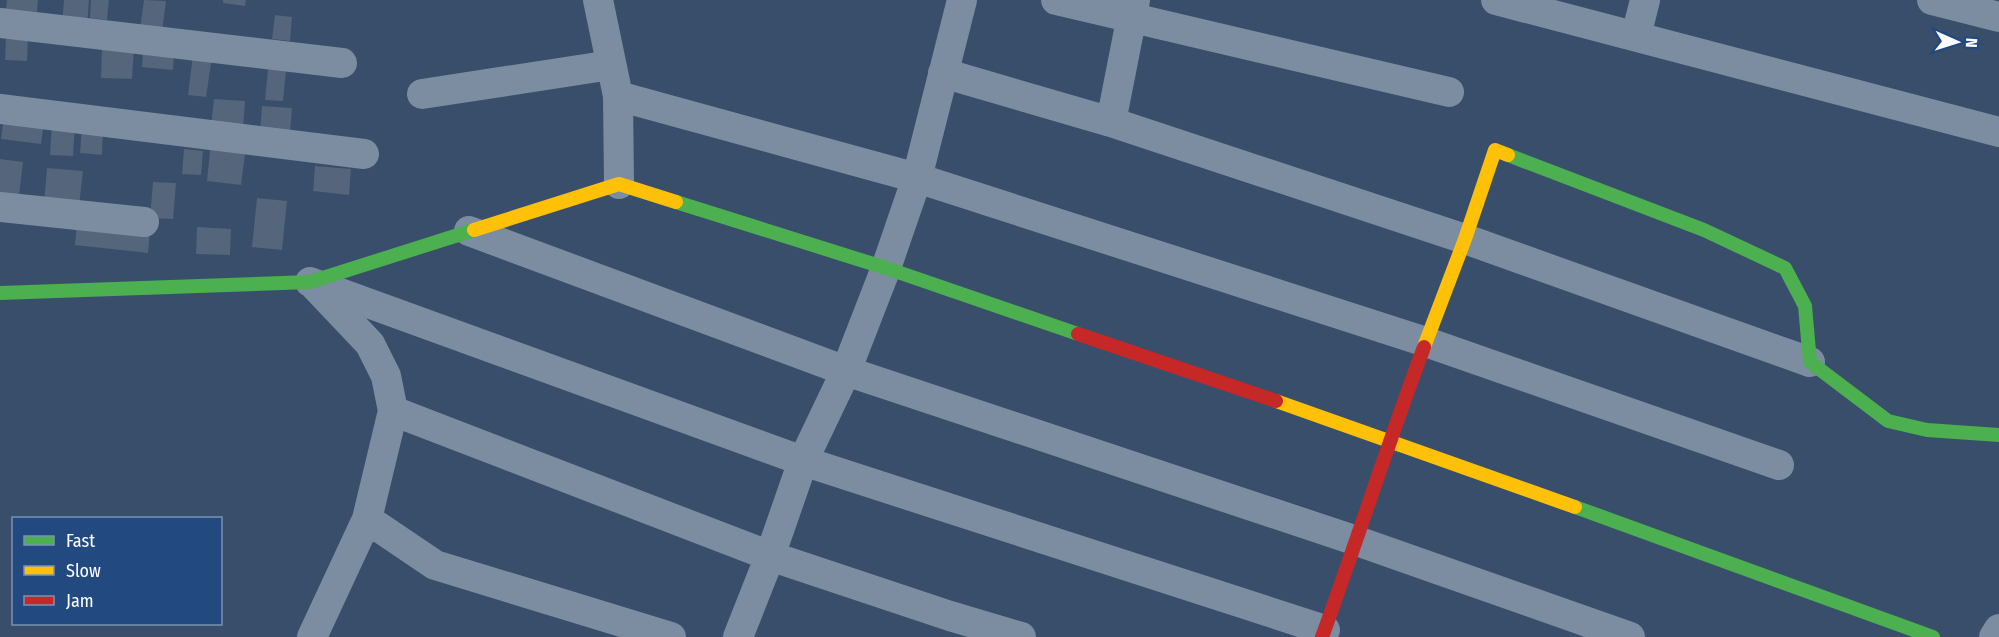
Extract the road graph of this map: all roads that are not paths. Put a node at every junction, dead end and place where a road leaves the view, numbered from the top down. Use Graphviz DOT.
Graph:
graph roads {
  1 [pos="598,0"];
  2 [pos="962,0"];
  3 [pos="1056,0"];
  4 [pos="1496,0"];
  5 [pos="1646,0"];
  6 [pos="1932,0"];
  7 [pos="1133,9"];
  8 [pos="1999,17"];
  9 [pos="0,23"];
  10 [pos="1636,36"];
  11 [pos="342,63"];
  12 [pos="612,64"];
  13 [pos="943,73"];
  14 [pos="1449,92"];
  15 [pos="422,94"];
  16 [pos="618,96"];
  17 [pos="0,109"];
  18 [pos="1111,122"];
  19 [pos="1999,132"];
  20 [pos="364,154"];
  21 [pos="917,178"];
  22 [pos="619,184"];
  23 [pos="0,207"];
  24 [pos="144,222"];
  25 [pos="469,231"];
  26 [pos="1465,239"];
  27 [pos="886,268"];
  28 [pos="310,282"];
  29 [pos="0,293"];
  30 [pos="1426,342"];
  31 [pos="1810,362"];
  32 [pos="846,371"];
  33 [pos="393,411"];
  34 [pos="1999,435"];
  35 [pos="1389,440"];
  36 [pos="803,461"];
  37 [pos="1779,465"];
  38 [pos="367,519"];
  39 [pos="1358,542"];
  40 [pos="770,556"];
  41 [pos="946,626"];
  42 [pos="1999,629"];
  43 [pos="1323,633"];
  44 [pos="312,637"];
  45 [pos="671,637"];
  46 [pos="738,637"];
  47 [pos="1021,637"];
  48 [pos="1630,637"];
  49 [pos="1933,637"];
  50 [pos="1994,637"];
  1 -- 12 [label="street"];
  2 -- 13 [label="street"];
  3 -- 7 [label="street"];
  4 -- 10 [label="street"];
  5 -- 10 [label="street"];
  6 -- 8 [label="street"];
  7 -- 14 [label="street"];
  7 -- 18 [label="street"];
  9 -- 11 [label="street"];
  10 -- 19 [label="street"];
  12 -- 15 [label="street"];
  12 -- 16 [label="street"];
  13 -- 18 [label="street"];
  13 -- 21 [label="street"];
  16 -- 21 [label="street"];
  16 -- 22 [label="street"];
  17 -- 20 [label="street"];
  18 -- 26 [label="street"];
  21 -- 27 [label="street"];
  21 -- 30 [label="street"];
  22 -- 25 [label="street"];
  22 -- 27 [label="street"];
  23 -- 24 [label="street"];
  25 -- 28 [label="street"];
  25 -- 32 [label="street"];
  26 -- 30 [label="street"];
  26 -- 31 [label="street"];
  26 -- 31 [label="street"];
  27 -- 32 [label="street"];
  27 -- 35 [label="street"];
  28 -- 29 [label="street"];
  28 -- 33 [label="street"];
  28 -- 36 [label="street"];
  30 -- 35 [label="street"];
  30 -- 37 [label="street"];
  31 -- 34 [label="street"];
  32 -- 36 [label="street"];
  32 -- 39 [label="street"];
  33 -- 38 [label="street"];
  33 -- 40 [label="street"];
  35 -- 39 [label="street"];
  35 -- 49 [label="street"];
  36 -- 40 [label="street"];
  36 -- 43 [label="street"];
  38 -- 44 [label="street"];
  38 -- 45 [label="street"];
  39 -- 43 [label="street"];
  39 -- 48 [label="street"];
  40 -- 41 [label="street"];
  40 -- 46 [label="street"];
  41 -- 47 [label="street"];
  42 -- 50 [label="street"];
}
